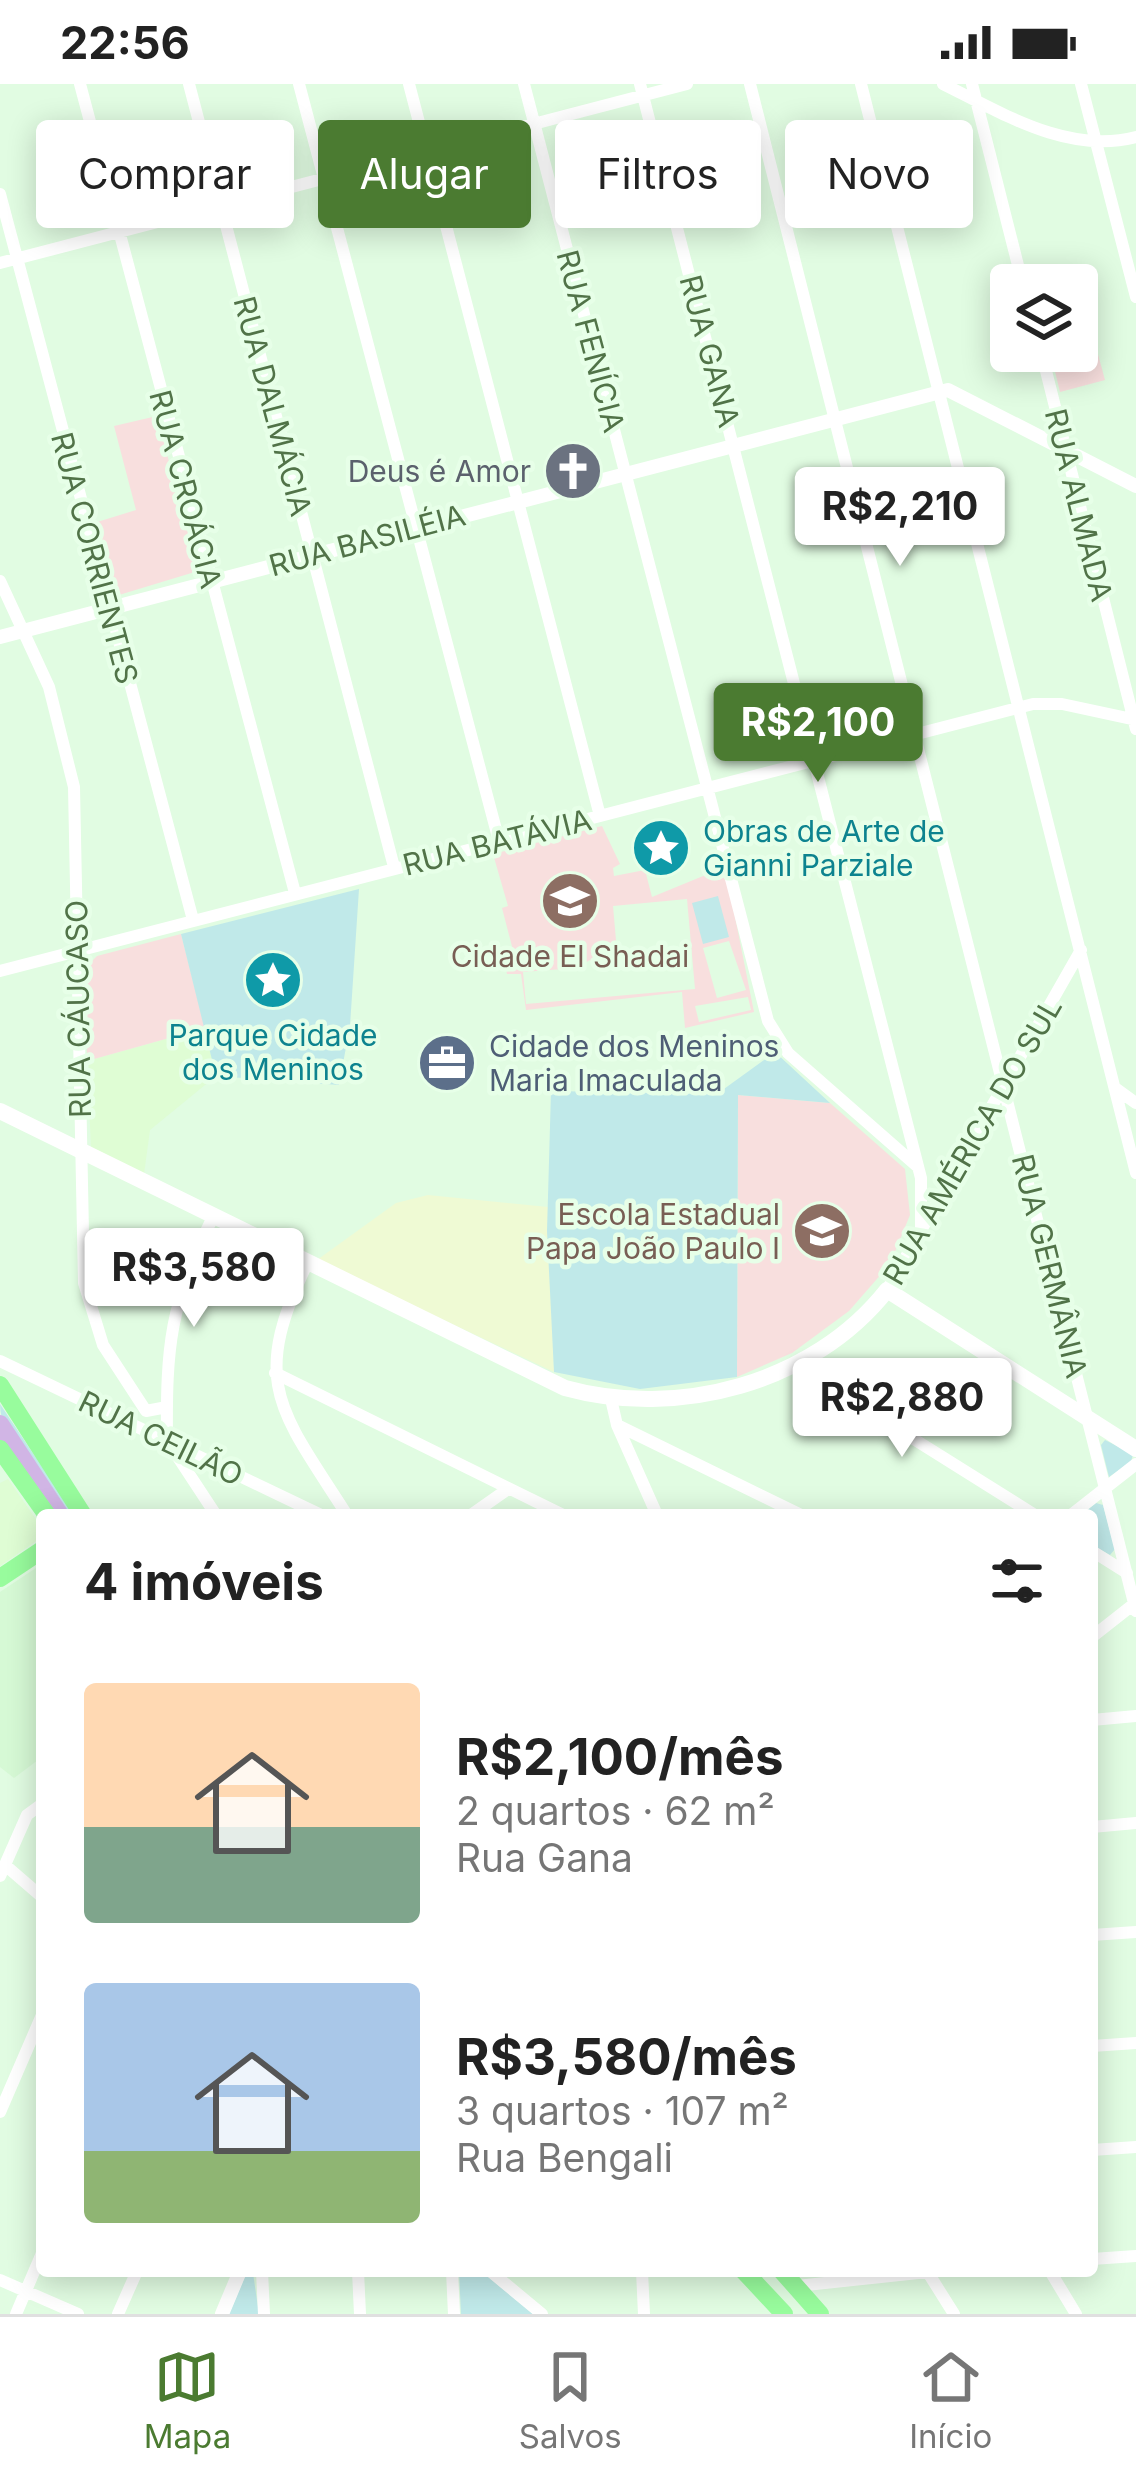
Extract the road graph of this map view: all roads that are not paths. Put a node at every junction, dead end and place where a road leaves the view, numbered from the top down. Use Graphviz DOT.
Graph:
graph roads {
  1 [pos="80,84"];
  2 [pos="189,84"];
  3 [pos="299,84"];
  4 [pos="409,84"];
  5 [pos="524,84"];
  6 [pos="687,84"];
  7 [pos="750,84"];
  8 [pos="861,84"];
  9 [pos="943,84"];
  10 [pos="972,84"];
  11 [pos="1081,84"];
  12 [pos="641,90"];
  13 [pos="976,100"];
  14 [pos="199,120"];
  15 [pos="419,120"];
  16 [pos="534,124"];
  17 [pos="531,125"];
  18 [pos="1136,137"];
  19 [pos="1096,143"];
  20 [pos="318,155"];
  21 [pos="0,194"];
  22 [pos="134,228"];
  23 [pos="227,228"];
  24 [pos="337,228"];
  25 [pos="447,228"];
  26 [pos="119,232"];
  27 [pos="17,258"];
  28 [pos="0,263"];
  29 [pos="1018,264"];
  30 [pos="1136,297"];
  31 [pos="1046,372"];
  32 [pos="940,391"];
  33 [pos="837,417"];
  34 [pos="735,444"];
  35 [pos="1066,448"];
  36 [pos="625,473"];
  37 [pos="1136,486"];
  38 [pos="518,501"];
  39 [pos="416,528"];
  40 [pos="312,555"];
  41 [pos="0,581"];
  42 [pos="211,582"];
  43 [pos="107,609"];
  44 [pos="25,630"];
  45 [pos="0,637"];
  46 [pos="1022,707"];
  47 [pos="1135,722"];
  48 [pos="916,733"];
  49 [pos="816,760"];
  50 [pos="707,789"];
  51 [pos="600,816"];
  52 [pos="499,841"];
  53 [pos="394,867"];
  54 [pos="295,893"];
  55 [pos="193,920"];
  56 [pos="1081,949"];
  57 [pos="78,950"];
  58 [pos="0,970"];
  59 [pos="1005,1086"];
  60 [pos="1115,1088"];
  61 [pos="1136,1103"];
  62 [pos="0,1111"];
  63 [pos="80,1151"];
  64 [pos="920,1172"];
  65 [pos="1136,1173"];
  66 [pos="941,1199"];
  67 [pos="213,1217"];
  68 [pos="921,1235"];
  69 [pos="307,1264"];
  70 [pos="882,1297"];
  71 [pos="0,1360"];
  72 [pos="794,1364"];
  73 [pos="274,1373"];
  74 [pos="0,1385"];
  75 [pos="125,1386"];
  76 [pos="611,1399"];
  77 [pos="167,1407"];
  78 [pos="117,1416"];
  79 [pos="1088,1418"];
  80 [pos="617,1425"];
  81 [pos="167,1441"];
  82 [pos="1136,1449"];
  83 [pos="3,1456"];
  84 [pos="1136,1464"];
  85 [pos="508,1489"];
  86 [pos="1106,1489"];
  87 [pos="43,1509"];
  88 [pos="79,1509"];
  89 [pos="212,1509"];
  90 [pos="309,1509"];
  91 [pos="342,1509"];
  92 [pos="480,1509"];
  93 [pos="550,1509"];
  94 [pos="654,1509"];
  95 [pos="789,1509"];
  96 [pos="1025,1509"];
  97 [pos="1079,1509"];
  98 [pos="36,1554"];
  99 [pos="1098,1555"];
  100 [pos="1131,1576"];
  101 [pos="0,1578"];
  102 [pos="1135,1608"];
  103 [pos="1098,1633"];
  104 [pos="1136,1716"];
  105 [pos="1098,1719"];
  106 [pos="36,1808"];
  107 [pos="1136,1823"];
  108 [pos="1098,1826"];
  109 [pos="2,1871"];
  110 [pos="36,1893"];
  111 [pos="1136,1932"];
  112 [pos="1098,1935"];
  113 [pos="36,2029"];
  114 [pos="1136,2043"];
  115 [pos="1098,2046"];
  116 [pos="0,2112"];
  117 [pos="1136,2147"];
  118 [pos="1098,2150"];
  119 [pos="1136,2256"];
  120 [pos="1098,2259"];
  121 [pos="36,2267"];
  122 [pos="134,2277"];
  123 [pos="237,2277"];
  124 [pos="262,2277"];
  125 [pos="358,2277"];
  126 [pos="452,2277"];
  127 [pos="497,2277"];
  128 [pos="643,2277"];
  129 [pos="750,2277"];
  130 [pos="788,2277"];
  131 [pos="875,2277"];
  132 [pos="931,2277"];
  133 [pos="1054,2277"];
  134 [pos="0,2280"];
  135 [pos="797,2286"];
  136 [pos="26,2291"];
  137 [pos="16,2314"];
  138 [pos="78,2314"];
  139 [pos="118,2314"];
  140 [pos="222,2314"];
  141 [pos="264,2314"];
  142 [pos="360,2314"];
  143 [pos="454,2314"];
  144 [pos="542,2314"];
  145 [pos="644,2314"];
  146 [pos="784,2314"];
  147 [pos="820,2314"];
  148 [pos="954,2314"];
  149 [pos="1076,2314"];
  1 -- 26 [label="street, RUA CROÁCIA"];
  2 -- 14 [label="street, RUA DALMÁCIA"];
  3 -- 20 [label="street"];
  4 -- 15 [label="street"];
  5 -- 16 [label="street, RUA FENÍCIA"];
  6 -- 12 [label="street"];
  7 -- 33 [label="street, RUA GERMÂNIA"];
  8 -- 32 [label="street"];
  9 -- 13 [label="street"];
  10 -- 13 [label="street"];
  11 -- 19 [label="street"];
  12 -- 16 [label="street"];
  12 -- 34 [label="street, RUA GANA"];
  13 -- 19 [label="street"];
  13 -- 29 [label="street"];
  16 -- 17 [label="street"];
  16 -- 36 [label="street, RUA FENÍCIA"];
  18 -- 19 [label="street"];
  19 -- 30 [label="street"];
  21 -- 27 [label="street, RUA CORRIENTES"];
  22 -- 26 [label="street"];
  23 -- 40 [label="street, RUA DALMÁCIA"];
  24 -- 39 [label="street"];
  25 -- 38 [label="street"];
  26 -- 27 [label="street"];
  26 -- 42 [label="street, RUA CROÁCIA"];
  27 -- 28 [label="street"];
  27 -- 43 [label="street, RUA CORRIENTES"];
  31 -- 35 [label="street, RUA ALMADA"];
  32 -- 33 [label="street, RUA BASILÉIA"];
  32 -- 35 [label="street"];
  32 -- 46 [label="street"];
  33 -- 34 [label="street, RUA BASILÉIA"];
  33 -- 48 [label="street, RUA GERMÂNIA"];
  34 -- 36 [label="street, RUA BASILÉIA"];
  34 -- 49 [label="street, RUA GANA"];
  35 -- 37 [label="street"];
  35 -- 47 [label="street, RUA ALMADA"];
  36 -- 38 [label="street, RUA BASILÉIA"];
  36 -- 50 [label="street, RUA FENÍCIA"];
  38 -- 39 [label="street, RUA BASILÉIA"];
  38 -- 51 [label="street"];
  39 -- 40 [label="street, RUA BASILÉIA"];
  39 -- 52 [label="street"];
  40 -- 42 [label="street, RUA BASILÉIA"];
  40 -- 53 [label="street, RUA DALMÁCIA"];
  41 -- 44 [label="street, RUA CÁUCASO"];
  42 -- 43 [label="street, RUA BASILÉIA"];
  42 -- 54 [label="street, RUA CROÁCIA"];
  43 -- 44 [label="street, RUA BASILÉIA"];
  43 -- 55 [label="street, RUA CORRIENTES"];
  44 -- 45 [label="street, RUA BASILÉIA"];
  44 -- 57 [label="street, RUA CÁUCASO"];
  46 -- 47 [label="street, RUA BATÁVIA"];
  46 -- 48 [label="street, RUA BATÁVIA"];
  46 -- 56 [label="street"];
  48 -- 49 [label="street, RUA BATÁVIA"];
  48 -- 59 [label="street, RUA GERMÂNIA"];
  49 -- 50 [label="street, RUA BATÁVIA"];
  49 -- 64 [label="street, RUA GANA"];
  50 -- 51 [label="street, RUA BATÁVIA"];
  50 -- 64 [label="street, RUA FENÍCIA"];
  51 -- 52 [label="street, RUA BATÁVIA"];
  52 -- 53 [label="street, RUA BATÁVIA"];
  53 -- 54 [label="street, RUA BATÁVIA"];
  54 -- 55 [label="street, RUA BATÁVIA"];
  55 -- 57 [label="street, RUA BATÁVIA"];
  56 -- 59 [label="street, RUA AMÉRICA DO SUL"];
  56 -- 60 [label="street"];
  57 -- 58 [label="street, RUA BATÁVIA"];
  57 -- 63 [label="street, RUA CÁUCASO"];
  59 -- 66 [label="street, RUA AMÉRICA DO SUL"];
  59 -- 79 [label="street, RUA GERMÂNIA"];
  60 -- 61 [label="street"];
  60 -- 65 [label="street"];
  62 -- 63 [label="main road, RUA AMÉRICA DO SUL"];
  63 -- 67 [label="main road, RUA AMÉRICA DO SUL"];
  63 -- 75 [label="street, RUA CÁUCASO"];
  64 -- 66 [label="street, RUA GANA"];
  64 -- 68 [label="street, RUA GANA"];
  66 -- 68 [label="street, RUA AMÉRICA DO SUL"];
  67 -- 69 [label="main road, RUA AMÉRICA DO SUL"];
  67 -- 77 [label="street"];
  68 -- 70 [label="street, RUA AMÉRICA DO SUL"];
  69 -- 73 [label="street"];
  69 -- 76 [label="main road, RUA AMÉRICA DO SUL"];
  70 -- 72 [label="main road, RUA AMÉRICA DO SUL"];
  70 -- 79 [label="main road"];
  71 -- 78 [label="street, RUA CEILÃO"];
  72 -- 76 [label="main road, RUA AMÉRICA DO SUL"];
  72 -- 96 [label="street"];
  73 -- 85 [label="street"];
  73 -- 91 [label="street"];
  74 -- 88 [label="main road"];
  75 -- 77 [label="street"];
  75 -- 78 [label="street"];
  76 -- 80 [label="street"];
  77 -- 81 [label="street"];
  78 -- 81 [label="street, RUA CEILÃO"];
  79 -- 82 [label="main road"];
  79 -- 86 [label="street, RUA GERMÂNIA"];
  80 -- 94 [label="street"];
  80 -- 95 [label="street"];
  81 -- 89 [label="street"];
  81 -- 90 [label="street, RUA CEILÃO"];
  83 -- 87 [label="main road"];
  84 -- 86 [label="street"];
  85 -- 92 [label="street"];
  85 -- 93 [label="street"];
  86 -- 97 [label="street"];
  86 -- 100 [label="street, RUA GERMÂNIA"];
  98 -- 101 [label="main road"];
  99 -- 100 [label="street"];
  100 -- 102 [label="street, RUA GERMÂNIA"];
  102 -- 103 [label="street"];
  104 -- 105 [label="street"];
  106 -- 109 [label="street"];
  107 -- 108 [label="street"];
  109 -- 110 [label="street"];
  111 -- 112 [label="street"];
  113 -- 116 [label="street"];
  114 -- 115 [label="street"];
  117 -- 118 [label="street"];
  119 -- 120 [label="street"];
  121 -- 136 [label="street"];
  122 -- 139 [label="street"];
  123 -- 140 [label="street"];
  124 -- 141 [label="street"];
  125 -- 142 [label="street"];
  126 -- 143 [label="street"];
  127 -- 144 [label="street"];
  128 -- 145 [label="street"];
  129 -- 146 [label="main road"];
  130 -- 135 [label="main road"];
  131 -- 135 [label="street"];
  132 -- 148 [label="street"];
  133 -- 149 [label="street"];
  134 -- 136 [label="street"];
  135 -- 147 [label="main road"];
  136 -- 137 [label="street"];
  136 -- 138 [label="street"];
}
